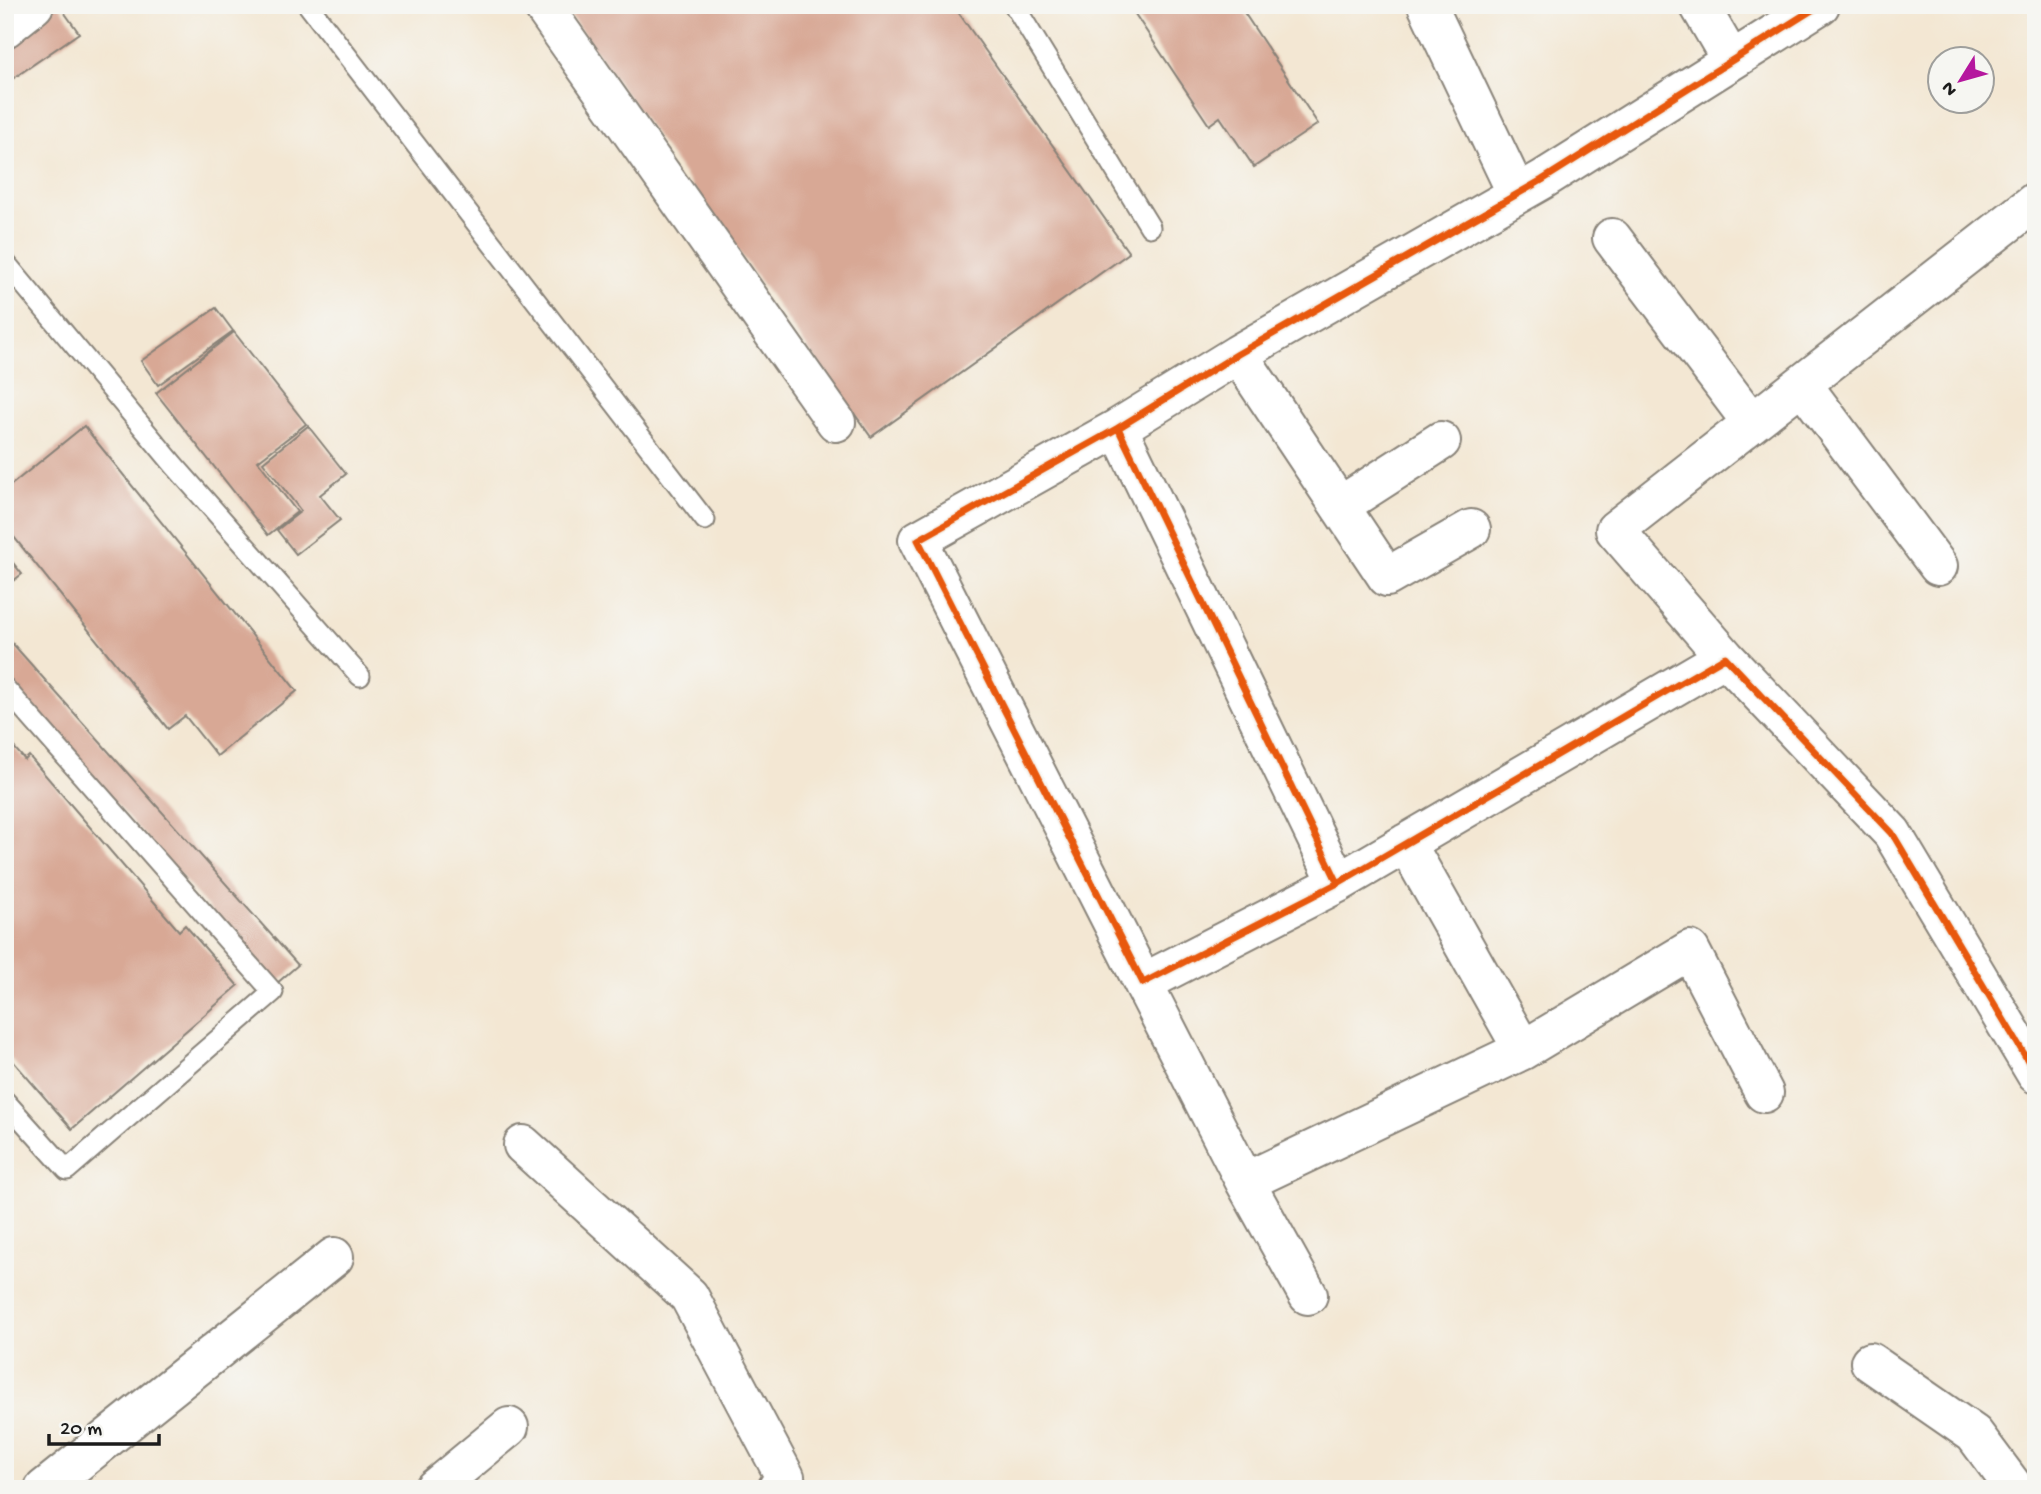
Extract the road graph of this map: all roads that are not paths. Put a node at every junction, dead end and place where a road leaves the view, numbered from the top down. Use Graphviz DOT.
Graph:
graph roads {
  1 [pos="34,5"];
  2 [pos="308,5"];
  3 [pos="542,5"];
  4 [pos="1014,5"];
  5 [pos="1427,5"];
  6 [pos="1699,5"];
  7 [pos="1819,5"];
  8 [pos="5,28"];
  9 [pos="1731,60"];
  10 [pos="1517,194"];
  11 [pos="2036,201"];
  12 [pos="1150,227"];
  13 [pos="1612,238"];
  14 [pos="5,262"];
  15 [pos="1238,354"];
  16 [pos="1802,384"];
  17 [pos="836,422"];
  18 [pos="1752,423"];
  19 [pos="1118,428"];
  20 [pos="1441,442"];
  21 [pos="1340,506"];
  22 [pos="705,520"];
  23 [pos="1471,529"];
  24 [pos="1938,566"];
  25 [pos="1725,657"];
  26 [pos="360,676"];
  27 [pos="5,688"];
  28 [pos="1406,843"];
  29 [pos="1338,883"];
  30 [pos="1143,983"];
  31 [pos="1523,1050"];
  32 [pos="2036,1074"];
  33 [pos="1764,1093"];
  34 [pos="5,1101"];
  35 [pos="523,1145"];
  36 [pos="1245,1182"];
  37 [pos="334,1258"];
  38 [pos="1308,1295"];
  39 [pos="1870,1362"];
  40 [pos="509,1427"];
  41 [pos="44,1489"];
  42 [pos="433,1489"];
  43 [pos="777,1489"];
  44 [pos="2015,1489"];
  1 -- 8 [label="street"];
  2 -- 22 [label="lane"];
  3 -- 17 [label="street"];
  4 -- 12 [label="lane"];
  5 -- 10 [label="street"];
  6 -- 9 [label="street"];
  7 -- 9 [label="street"];
  9 -- 10 [label="street"];
  10 -- 15 [label="street"];
  11 -- 16 [label="street"];
  13 -- 18 [label="street"];
  14 -- 26 [label="lane"];
  15 -- 19 [label="street"];
  15 -- 21 [label="street"];
  16 -- 18 [label="street"];
  16 -- 24 [label="street"];
  18 -- 25 [label="street"];
  19 -- 29 [label="street"];
  19 -- 30 [label="street"];
  20 -- 21 [label="street"];
  21 -- 23 [label="street"];
  25 -- 28 [label="street"];
  25 -- 32 [label="street"];
  27 -- 34 [label="lane"];
  28 -- 29 [label="street"];
  28 -- 31 [label="street"];
  29 -- 30 [label="street"];
  30 -- 36 [label="street"];
  31 -- 33 [label="street"];
  31 -- 36 [label="street"];
  35 -- 43 [label="street"];
  36 -- 38 [label="street"];
  37 -- 41 [label="street"];
  39 -- 44 [label="street"];
  40 -- 42 [label="street"];
}
